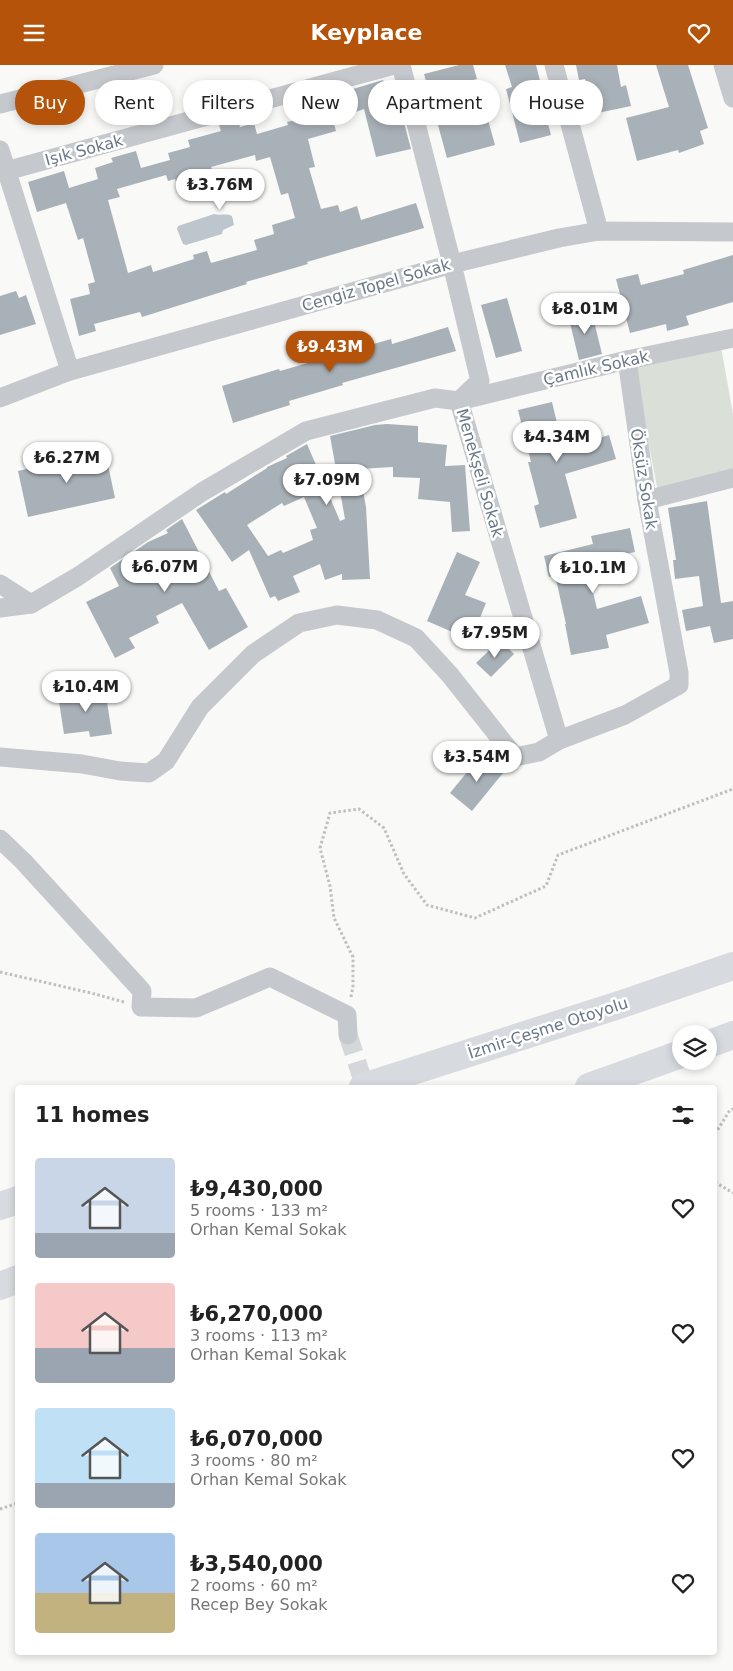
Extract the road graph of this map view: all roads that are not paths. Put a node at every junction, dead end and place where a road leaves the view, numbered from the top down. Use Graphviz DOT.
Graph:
graph roads {
  1 [pos="154,65"];
  2 [pos="394,65"];
  3 [pos="401,65"];
  4 [pos="554,65"];
  5 [pos="723,65"];
  6 [pos="733,98"];
  7 [pos="0,104"];
  8 [pos="0,151"];
  9 [pos="6,171"];
  10 [pos="600,231"];
  11 [pos="733,232"];
  12 [pos="452,263"];
  13 [pos="733,338"];
  14 [pos="627,360"];
  15 [pos="70,371"];
  16 [pos="0,398"];
  17 [pos="459,401"];
  18 [pos="733,478"];
  19 [pos="647,501"];
  20 [pos="0,584"];
  21 [pos="31,604"];
  22 [pos="0,609"];
  23 [pos="559,740"];
  24 [pos="0,757"];
  25 [pos="0,839"];
  26 [pos="733,966"];
  27 [pos="348,1035"];
  28 [pos="733,1035"];
  29 [pos="717,1041"];
  30 [pos="672,1057"];
  31 [pos="369,1085"];
  32 [pos="595,1085"];
  33 [pos="15,1201"];
  34 [pos="0,1206"];
  35 [pos="15,1280"];
  36 [pos="0,1286"];
  1 -- 7 [label="street"];
  2 -- 9 [label="street, Işık Sokak"];
  3 -- 12 [label="street, Menekşeli Sokak"];
  4 -- 10 [label="street"];
  5 -- 6 [label="street"];
  8 -- 9 [label="street"];
  9 -- 15 [label="street"];
  10 -- 11 [label="street, Cengiz Topel Sokak"];
  10 -- 12 [label="street, Cengiz Topel Sokak"];
  12 -- 15 [label="street, Cengiz Topel Sokak"];
  12 -- 17 [label="street, Menekşeli Sokak"];
  13 -- 14 [label="street, Çamlık Sokak"];
  14 -- 17 [label="street, Çamlık Sokak"];
  14 -- 19 [label="street, Öksüz Sokak"];
  15 -- 16 [label="street, Cengiz Topel Sokak"];
  17 -- 21 [label="street"];
  17 -- 23 [label="street, Menekşeli Sokak"];
  18 -- 19 [label="street"];
  19 -- 23 [label="street, Öksüz Sokak"];
  20 -- 21 [label="street"];
  21 -- 22 [label="street"];
  23 -- 24 [label="street"];
  25 -- 27 [label="street"];
  26 -- 31 [label="highway, İzmir-Çeşme Otoyolu"];
  28 -- 29 [label="highway"];
  30 -- 32 [label="highway"];
  33 -- 34 [label="highway"];
  35 -- 36 [label="highway"];
}
